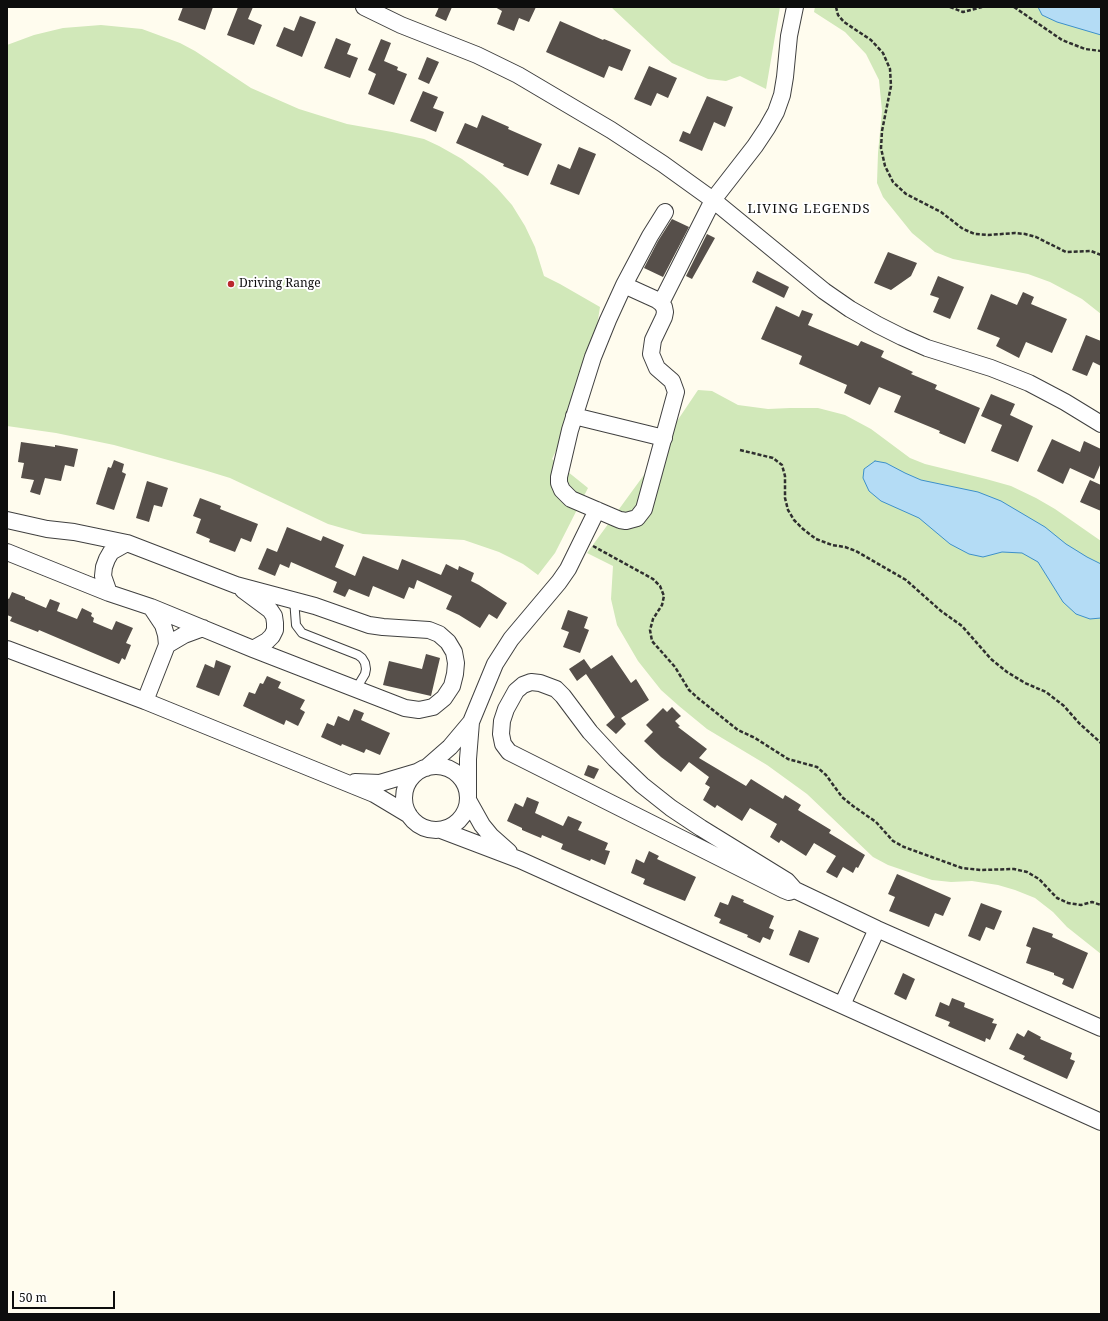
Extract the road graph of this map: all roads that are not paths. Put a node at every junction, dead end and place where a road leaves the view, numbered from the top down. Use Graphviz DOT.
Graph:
graph roads {
  1 [pos="364,7"];
  2 [pos="794,7"];
  3 [pos="713,200"];
  4 [pos="665,212"];
  5 [pos="624,285"];
  6 [pos="661,303"];
  7 [pos="574,416"];
  8 [pos="1101,424"];
  9 [pos="664,438"];
  10 [pos="597,510"];
  11 [pos="7,520"];
  12 [pos="127,542"];
  13 [pos="7,552"];
  14 [pos="236,585"];
  15 [pos="109,593"];
  16 [pos="294,600"];
  17 [pos="151,607"];
  18 [pos="203,628"];
  19 [pos="167,645"];
  20 [pos="7,649"];
  21 [pos="253,649"];
  22 [pos="356,689"];
  23 [pos="145,701"];
  24 [pos="471,722"];
  25 [pos="421,770"];
  26 [pos="340,780"];
  27 [pos="468,798"];
  28 [pos="409,815"];
  29 [pos="441,830"];
  30 [pos="520,860"];
  31 [pos="795,890"];
  32 [pos="877,930"];
  33 [pos="842,1005"];
  34 [pos="1101,1028"];
  35 [pos="1101,1122"];
  1 -- 3 [label="street"];
  2 -- 3 [label="street"];
  3 -- 6 [label="street"];
  3 -- 8 [label="street"];
  4 -- 5 [label="street"];
  5 -- 6 [label="street"];
  5 -- 7 [label="street"];
  6 -- 9 [label="street"];
  7 -- 9 [label="street"];
  7 -- 10 [label="street"];
  9 -- 10 [label="street"];
  10 -- 24 [label="street"];
  11 -- 12 [label="street"];
  12 -- 14 [label="street"];
  12 -- 15 [label="street"];
  13 -- 15 [label="street"];
  14 -- 16 [label="street"];
  14 -- 21 [label="street"];
  15 -- 17 [label="street"];
  16 -- 22 [label="lane"];
  16 -- 22 [label="street"];
  17 -- 18 [label="street"];
  17 -- 19 [label="street"];
  18 -- 19 [label="street"];
  18 -- 21 [label="street"];
  19 -- 23 [label="street"];
  20 -- 23 [label="street"];
  21 -- 22 [label="street"];
  23 -- 26 [label="street"];
  24 -- 25 [label="street"];
  24 -- 27 [label="street"];
  25 -- 26 [label="street"];
  25 -- 27 [label="street"];
  25 -- 28 [label="street"];
  26 -- 28 [label="street"];
  27 -- 29 [label="street"];
  27 -- 30 [label="street"];
  28 -- 29 [label="street"];
  29 -- 30 [label="street"];
  30 -- 33 [label="street"];
  31 -- 31 [label="street"];
  31 -- 32 [label="street"];
  32 -- 33 [label="street"];
  32 -- 34 [label="street"];
  33 -- 35 [label="street"];
}
